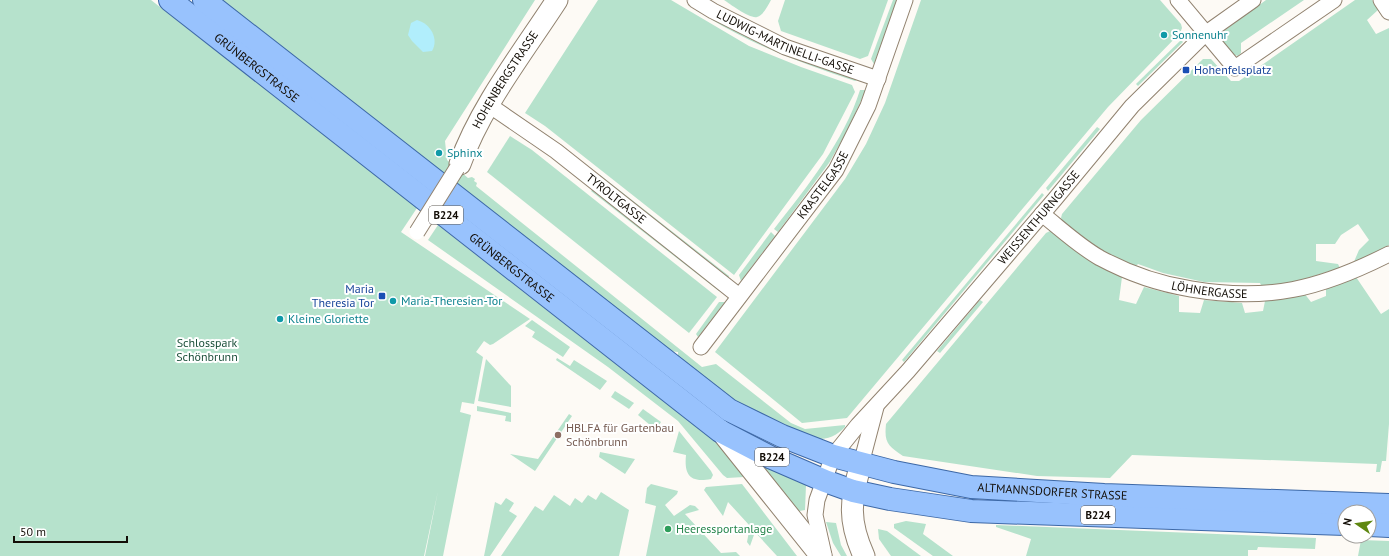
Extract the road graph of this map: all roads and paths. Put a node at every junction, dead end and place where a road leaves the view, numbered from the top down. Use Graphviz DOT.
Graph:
graph roads {
  1 [pos="170,0"];
  2 [pos="204,0"];
  3 [pos="557,0"];
  4 [pos="695,0"];
  5 [pos="905,0"];
  6 [pos="1178,0"];
  7 [pos="1253,0"];
  8 [pos="1334,0"];
  9 [pos="1381,0"];
  10 [pos="1389,12"];
  11 [pos="1205,34"];
  12 [pos="878,79"];
  13 [pos="497,110"];
  14 [pos="459,166"];
  15 [pos="1042,214"];
  16 [pos="415,236"];
  17 [pos="1389,254"];
  18 [pos="739,296"];
  19 [pos="700,347"];
  20 [pos="877,405"];
  21 [pos="729,410"];
  22 [pos="720,431"];
  23 [pos="833,456"];
  24 [pos="861,464"];
  25 [pos="825,481"];
  26 [pos="853,491"];
  27 [pos="1389,504"];
  28 [pos="1337,524"];
  29 [pos="1377,525"];
  30 [pos="1389,526"];
  31 [pos="821,556"];
  32 [pos="825,556"];
  33 [pos="864,556"];
  1 -- 22 [label="main road, GRÜNBERGSTRASSE / B224"];
  2 -- 21 [label="main road, GRÜNBERGSTRASSE / B224"];
  3 -- 13 [label="street, HOHENBERGSTRASSE"];
  4 -- 12 [label="street, LUDWIG-MARTINELLI-GASSE"];
  5 -- 12 [label="street, KRASTELGASSE"];
  6 -- 11 [label="street"];
  7 -- 11 [label="street"];
  8 -- 11 [label="street"];
  9 -- 10 [label="street"];
  11 -- 15 [label="street, WEISSENTHURNGASSE"];
  12 -- 18 [label="street, KRASTELGASSE"];
  13 -- 14 [label="street, HOHENBERGSTRASSE"];
  13 -- 18 [label="street, TYROLTGASSE"];
  14 -- 16 [label="street, bridge"];
  15 -- 17 [label="street, LÖHNERGASSE"];
  15 -- 20 [label="street, WEISSENTHURNGASSE"];
  18 -- 19 [label="street, KRASTELGASSE"];
  20 -- 23 [label="street, WEISSENTHURNGASSE"];
  20 -- 24 [label="street, WEISSENTHURNGASSE"];
  21 -- 23 [label="main road, ALTMANNSDORFER STRASSE / B224"];
  22 -- 25 [label="main road, ALTMANNSDORFER STRASSE / B224"];
  22 -- 31 [label="street"];
  23 -- 24 [label="main road, ALTMANNSDORFER STRASSE / B224"];
  23 -- 25 [label="street, WEISSENTHURNGASSE"];
  24 -- 26 [label="street"];
  24 -- 27 [label="main road, ALTMANNSDORFER STRASSE / B224"];
  25 -- 26 [label="main road, ALTMANNSDORFER STRASSE / B224"];
  25 -- 32 [label="street, WEISSENTHURNGASSE"];
  26 -- 28 [label="main road, ALTMANNSDORFER STRASSE / B224"];
  26 -- 33 [label="street"];
  29 -- 30 [label="main road"];
}
